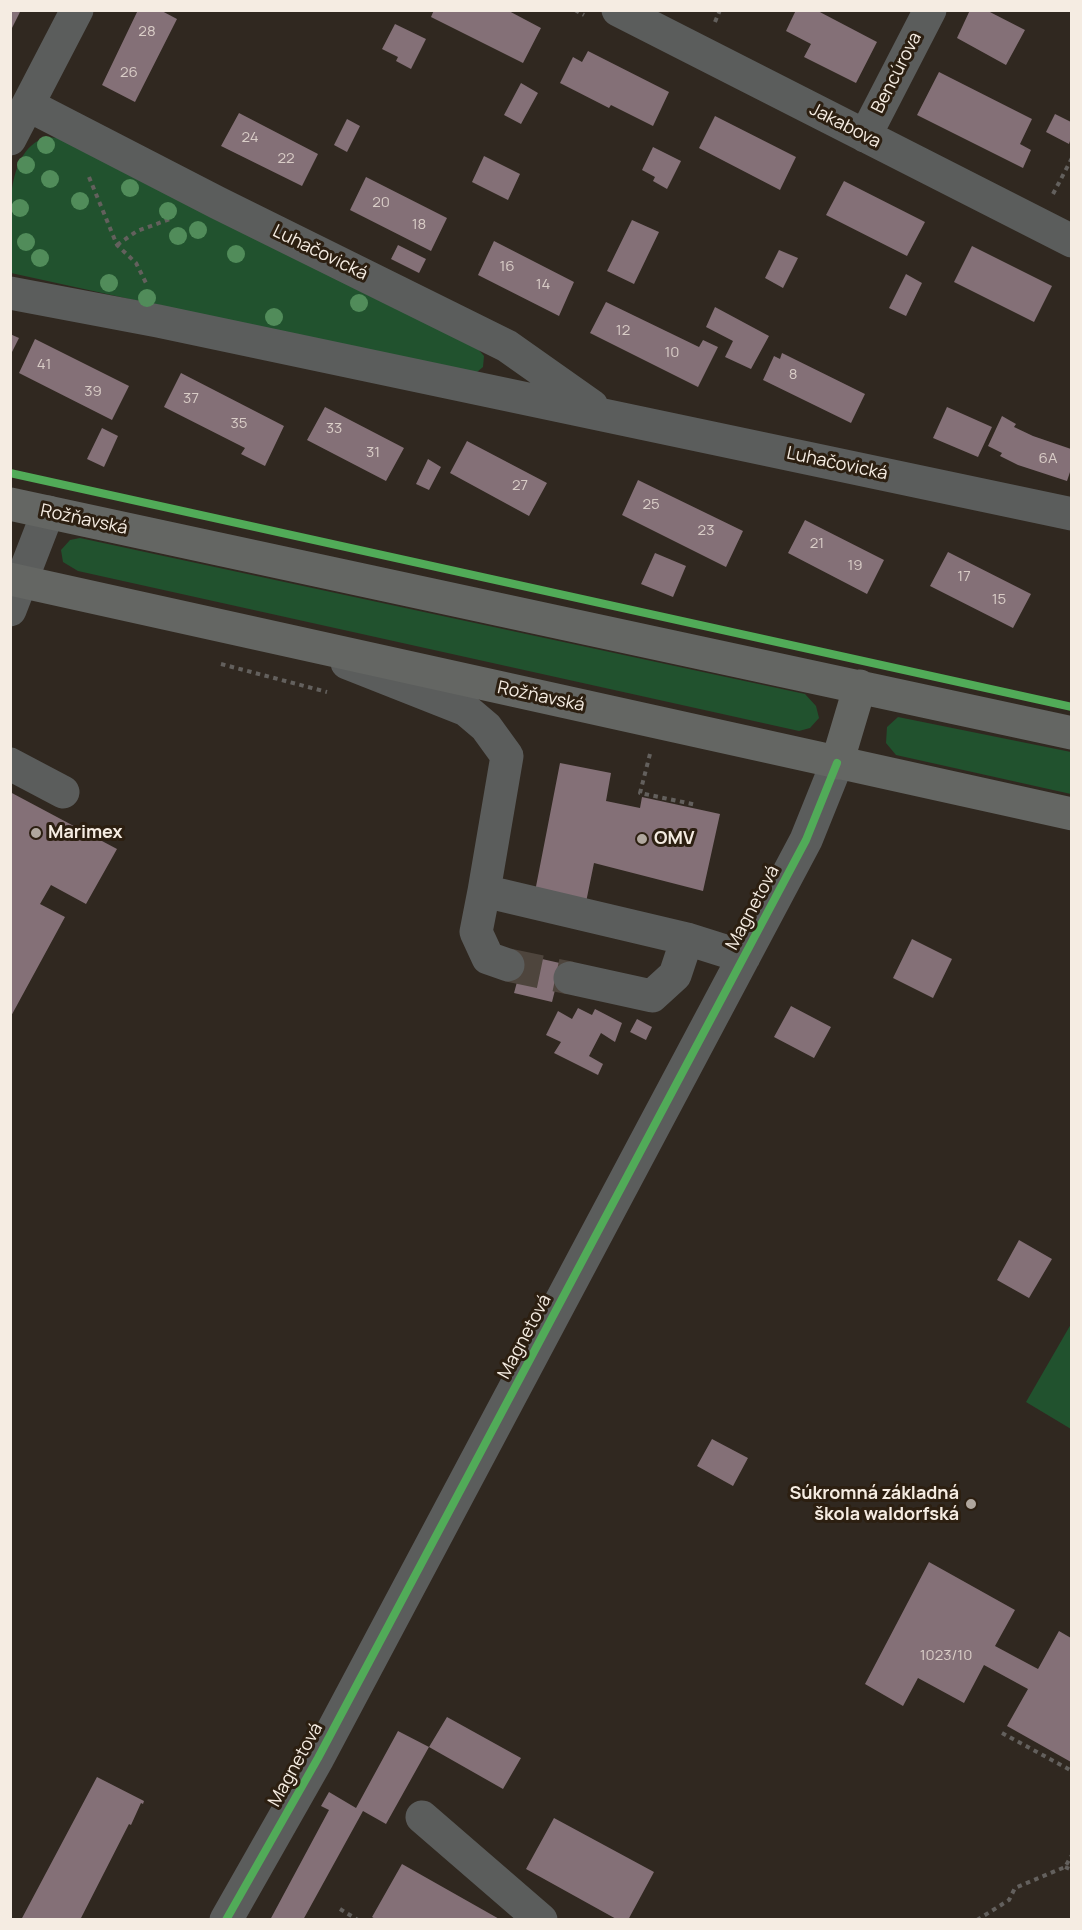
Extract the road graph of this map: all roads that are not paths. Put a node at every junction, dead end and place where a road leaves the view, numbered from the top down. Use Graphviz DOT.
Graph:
graph roads {
  1 [pos="76,10"];
  2 [pos="618,10"];
  3 [pos="930,10"];
  4 [pos="28,105"];
  5 [pos="865,136"];
  6 [pos="10,139"];
  7 [pos="1071,241"];
  8 [pos="10,293"];
  9 [pos="603,414"];
  10 [pos="10,504"];
  11 [pos="48,512"];
  12 [pos="1071,514"];
  13 [pos="15,590"];
  14 [pos="289,641"];
  15 [pos="860,686"];
  16 [pos="1071,733"];
  17 [pos="837,762"];
  18 [pos="10,764"];
  19 [pos="63,792"];
  20 [pos="1071,814"];
  21 [pos="484,891"];
  22 [pos="687,939"];
  23 [pos="744,957"];
  24 [pos="508,965"];
  25 [pos="570,978"];
  26 [pos="422,1816"];
  27 [pos="226,1920"];
  28 [pos="541,1920"];
  1 -- 4 [label="street"];
  2 -- 5 [label="street, Jakabova"];
  3 -- 5 [label="street, Bencúrova"];
  4 -- 6 [label="street"];
  4 -- 9 [label="street, Luhačovická"];
  5 -- 7 [label="street, Jakabova"];
  8 -- 9 [label="street, Luhačovická"];
  9 -- 12 [label="street, Luhačovická"];
  10 -- 11 [label="main road, Rožňavská"];
  11 -- 13 [label="street"];
  11 -- 15 [label="main road, Rožňavská"];
  13 -- 14 [label="main road, Rožňavská"];
  14 -- 17 [label="main road, Rožňavská"];
  14 -- 21 [label="street"];
  15 -- 16 [label="main road, Rožňavská"];
  15 -- 17 [label="main road"];
  17 -- 20 [label="main road, Rožňavská"];
  17 -- 23 [label="street, Magnetová"];
  18 -- 19 [label="street"];
  21 -- 22 [label="street"];
  21 -- 24 [label="street"];
  22 -- 23 [label="street"];
  22 -- 25 [label="street"];
  23 -- 27 [label="street, Magnetová"];
  26 -- 28 [label="street"];
}
